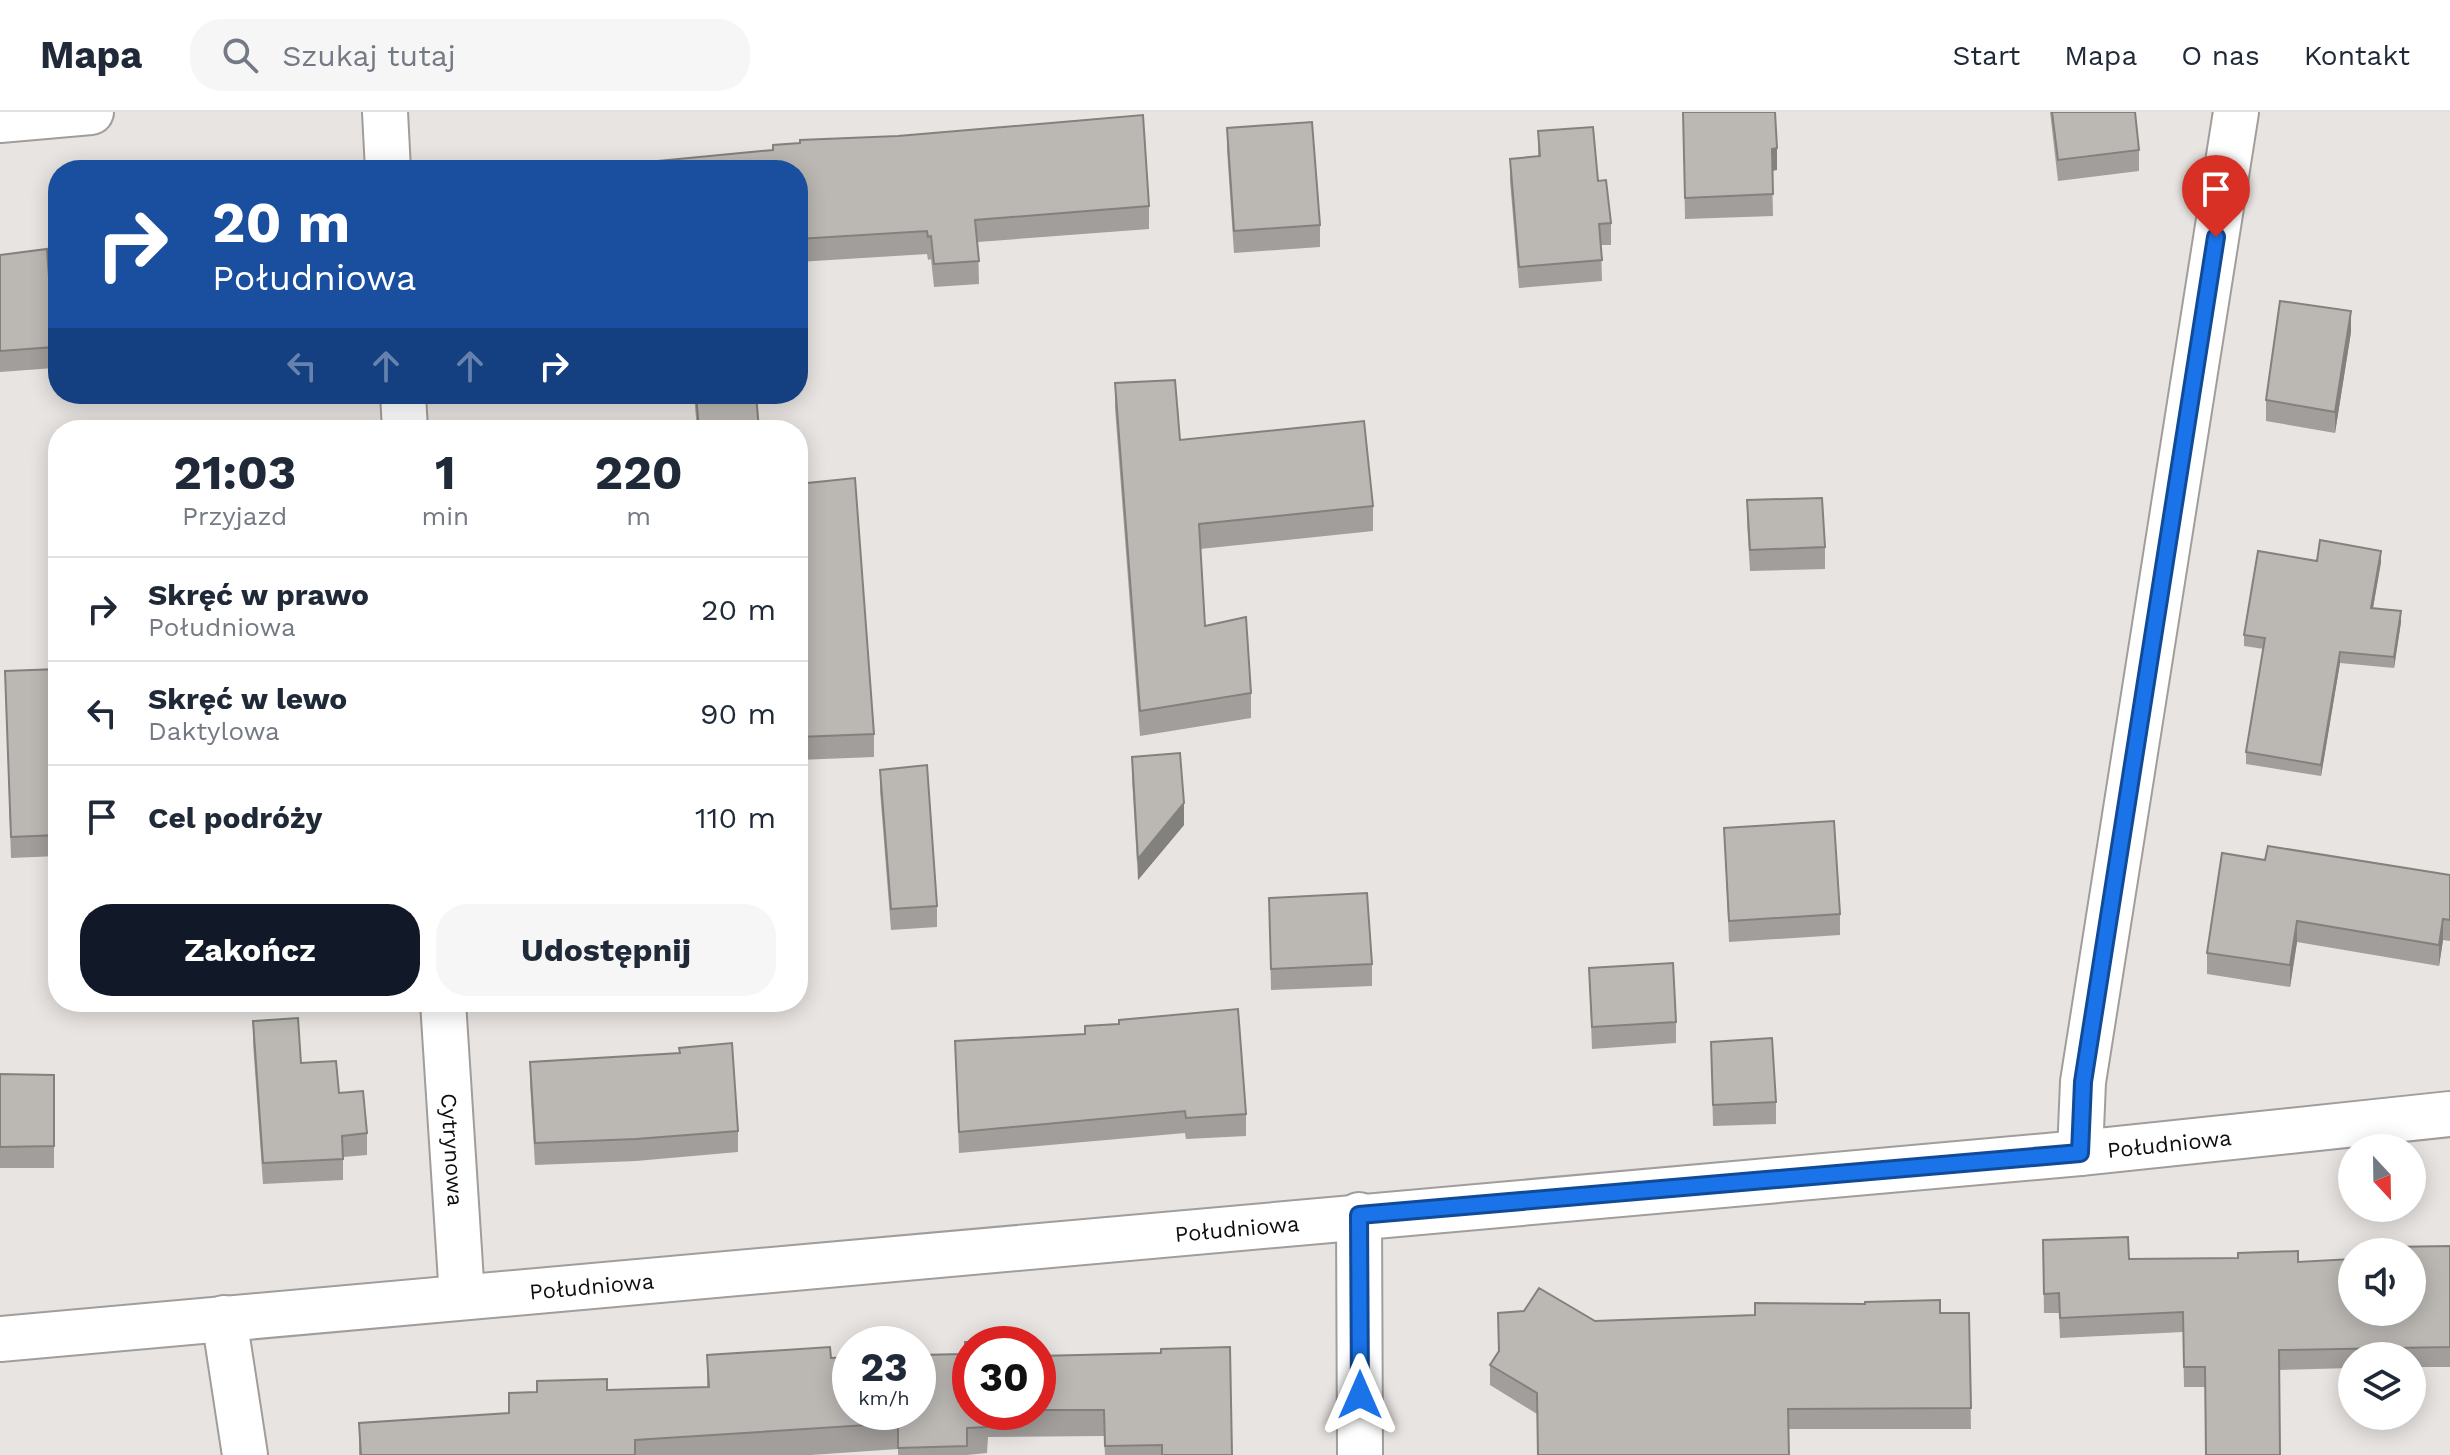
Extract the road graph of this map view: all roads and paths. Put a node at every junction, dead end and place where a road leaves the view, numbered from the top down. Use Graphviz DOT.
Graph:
graph roads {
  1 [pos="91,112"];
  2 [pos="385,112"];
  3 [pos="2236,112"];
  4 [pos="0,120"];
  5 [pos="387,160"];
  6 [pos="444,1012"];
  7 [pos="2450,1114"];
  8 [pos="2080,1153"];
  9 [pos="1359,1215"];
  10 [pos="462,1297"];
  11 [pos="224,1318"];
  12 [pos="8,1333"];
  13 [pos="245,1455"];
  14 [pos="1360,1455"];
  1 -- 4 [label="street"];
  2 -- 5 [label="street"];
  3 -- 8 [label="street"];
  6 -- 10 [label="street, Cytrynowa"];
  7 -- 8 [label="street, Południowa"];
  8 -- 9 [label="street, Południowa"];
  9 -- 10 [label="street, Południowa"];
  9 -- 14 [label="street"];
  10 -- 11 [label="street, Południowa"];
  11 -- 12 [label="street, Południowa"];
  11 -- 13 [label="street"];
}
